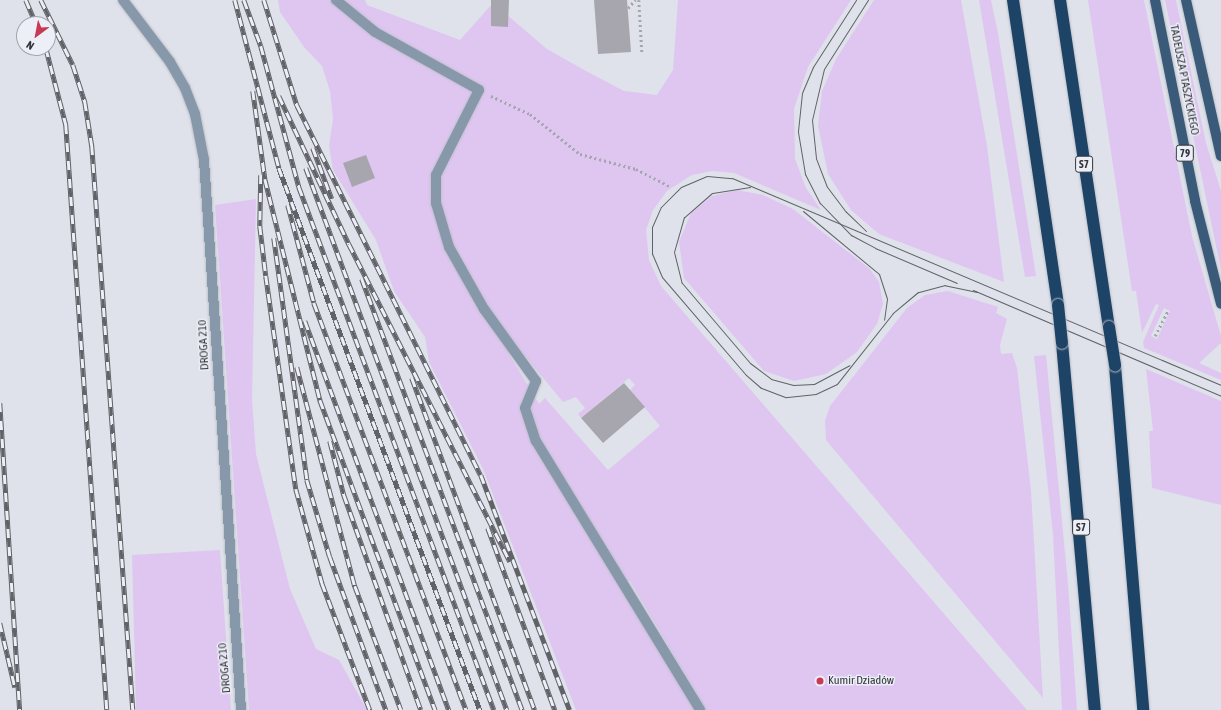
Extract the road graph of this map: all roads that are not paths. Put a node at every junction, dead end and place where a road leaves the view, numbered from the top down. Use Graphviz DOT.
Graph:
graph roads {
  1 [pos="123,0"];
  2 [pos="336,0"];
  3 [pos="1006,0"];
  4 [pos="1012,0"];
  5 [pos="1060,0"];
  6 [pos="1154,0"];
  7 [pos="1186,0"];
  8 [pos="1021,58"];
  9 [pos="1221,156"];
  10 [pos="1221,304"];
  11 [pos="241,710"];
  12 [pos="700,710"];
  13 [pos="1095,710"];
  14 [pos="1142,710"];
  1 -- 11 [label="lane, DROGA 210"];
  2 -- 12 [label="lane"];
  3 -- 8 [label="highway"];
  4 -- 8 [label="highway, S7"];
  5 -- 14 [label="highway, S7, bridge"];
  6 -- 10 [label="main road, TADEUSZA PTASZYCKIEGO / 79"];
  7 -- 9 [label="main road, TADEUSZA PTASZYCKIEGO"];
  8 -- 13 [label="highway, S7, bridge"];
}
